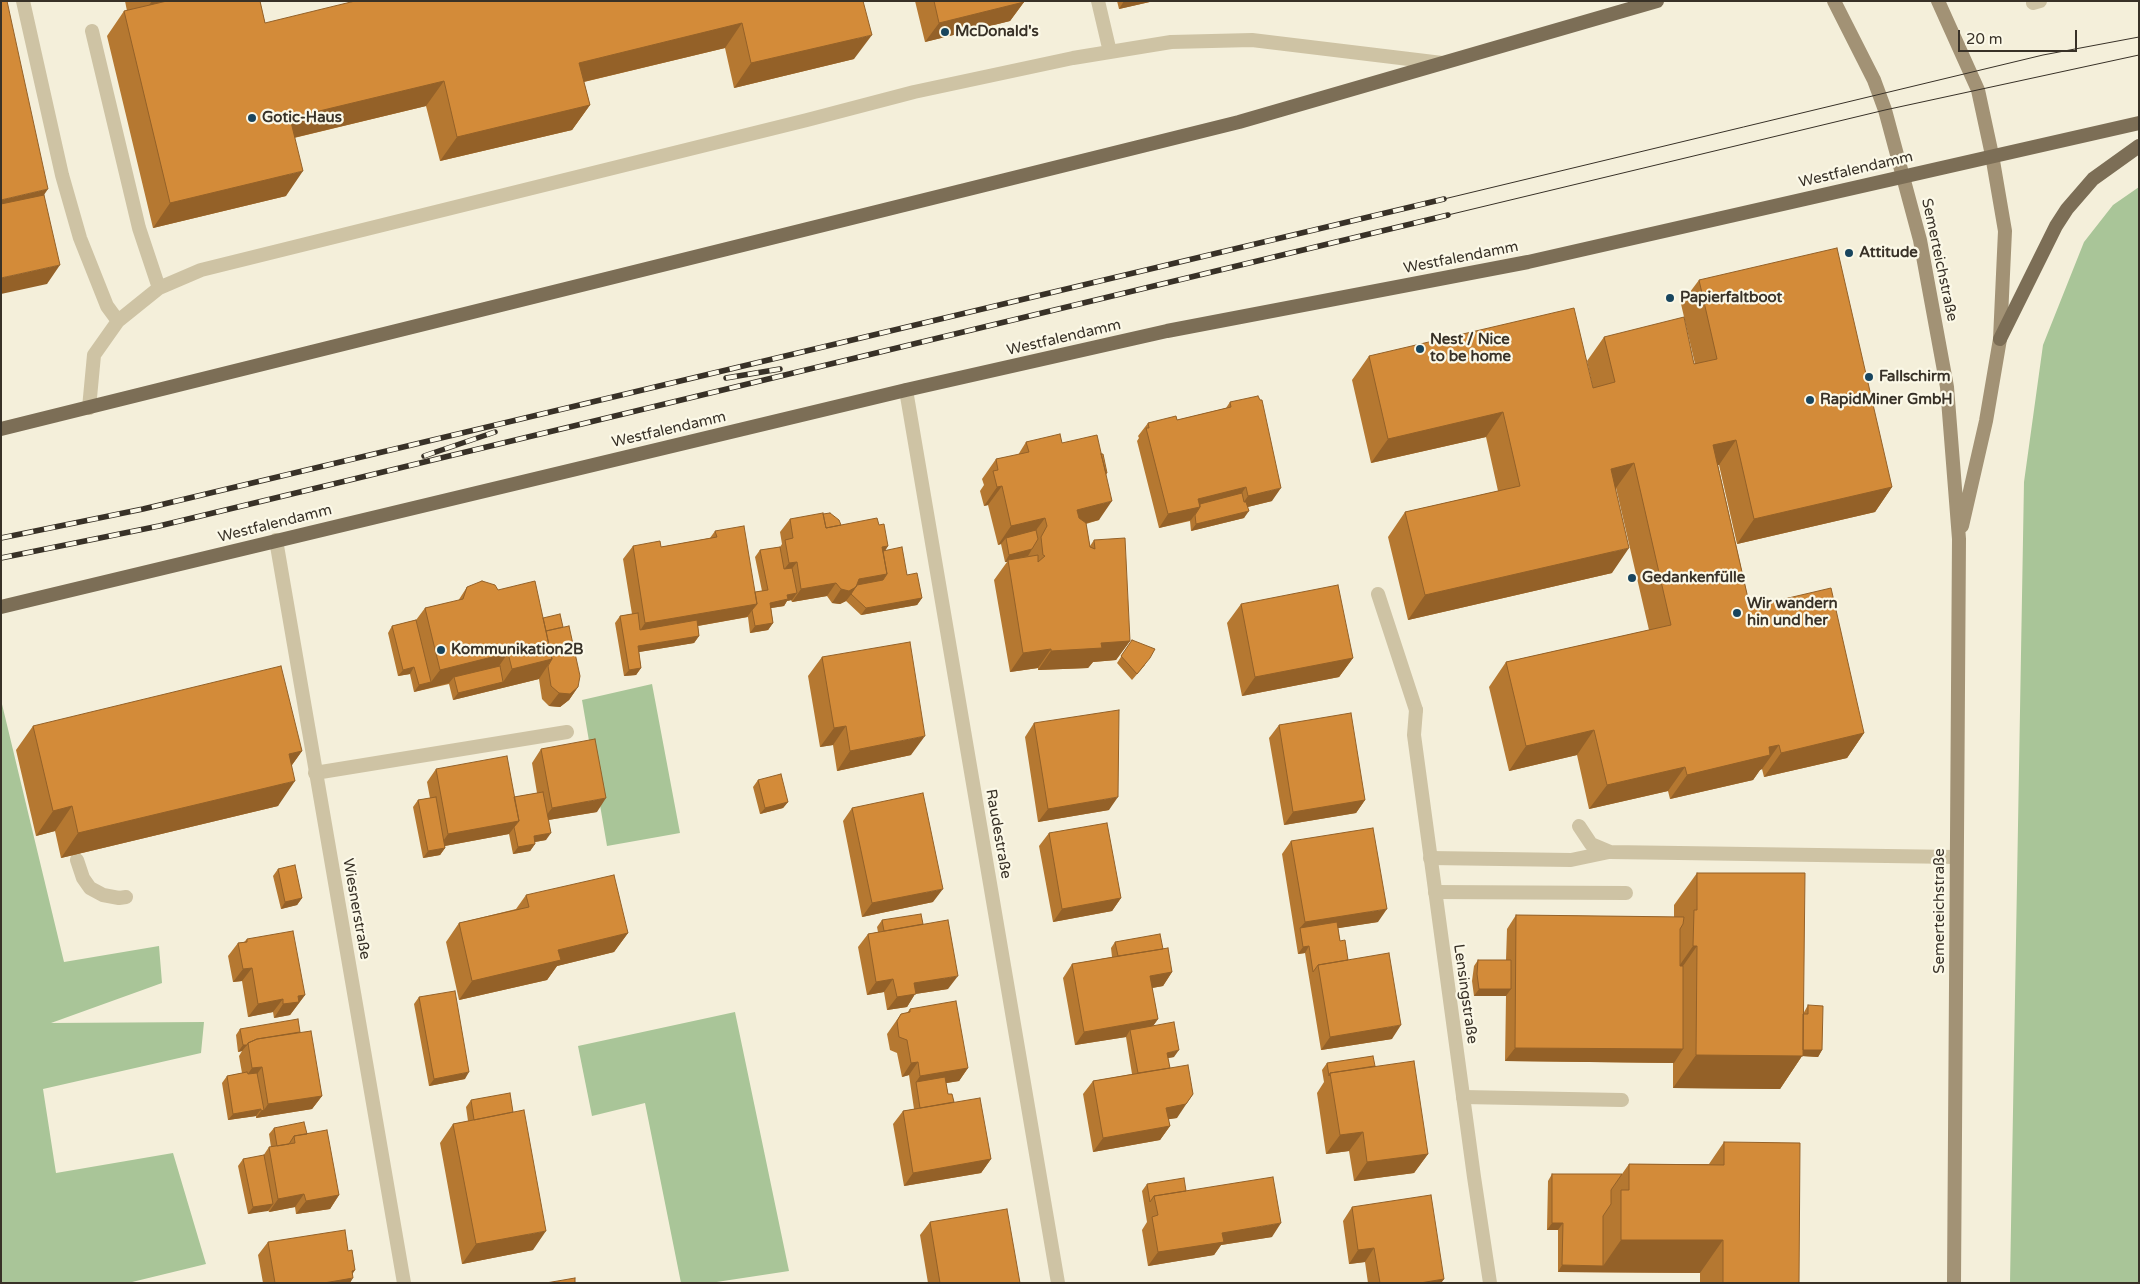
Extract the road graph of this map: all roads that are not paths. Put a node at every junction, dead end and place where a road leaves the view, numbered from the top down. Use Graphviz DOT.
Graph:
graph roads {
  1 [pos="23,1"];
  2 [pos="1098,1"];
  3 [pos="1657,1"];
  4 [pos="1834,1"];
  5 [pos="1938,1"];
  6 [pos="1632,5"];
  7 [pos="92,31"];
  8 [pos="1110,52"];
  9 [pos="1442,62"];
  10 [pos="2139,123"];
  11 [pos="2139,146"];
  12 [pos="1992,156"];
  13 [pos="1903,176"];
  14 [pos="159,288"];
  15 [pos="118,321"];
  16 [pos="2000,339"];
  17 [pos="906,390"];
  18 [pos="88,408"];
  19 [pos="1,429"];
  20 [pos="1959,539"];
  21 [pos="276,540"];
  22 [pos="1378,594"];
  23 [pos="1,607"];
  24 [pos="567,732"];
  25 [pos="315,773"];
  26 [pos="1579,826"];
  27 [pos="1610,852"];
  28 [pos="1956,857"];
  29 [pos="1430,858"];
  30 [pos="77,860"];
  31 [pos="1435,892"];
  32 [pos="1626,893"];
  33 [pos="126,897"];
  34 [pos="1463,1097"];
  35 [pos="1622,1100"];
  36 [pos="404,1283"];
  37 [pos="1058,1283"];
  38 [pos="1490,1283"];
  39 [pos="1954,1283"];
  1 -- 15 [label="street"];
  2 -- 8 [label="street"];
  3 -- 6 [label="main road"];
  4 -- 13 [label="main road, Semerteichstraße"];
  5 -- 12 [label="main road, Semerteichstraße"];
  6 -- 9 [label="main road"];
  7 -- 14 [label="street"];
  8 -- 9 [label="street"];
  8 -- 14 [label="street"];
  9 -- 18 [label="main road"];
  10 -- 12 [label="main road, Westfalendamm"];
  11 -- 16 [label="main road"];
  12 -- 13 [label="main road, Westfalendamm"];
  12 -- 16 [label="main road, Semerteichstraße"];
  13 -- 17 [label="main road, Westfalendamm"];
  13 -- 20 [label="main road, Semerteichstraße"];
  14 -- 15 [label="street"];
  15 -- 18 [label="street"];
  16 -- 20 [label="main road, Semerteichstraße"];
  17 -- 21 [label="main road, Westfalendamm"];
  17 -- 37 [label="street, Raudestraße"];
  18 -- 19 [label="main road"];
  20 -- 28 [label="main road, Semerteichstraße"];
  21 -- 23 [label="main road, Westfalendamm"];
  21 -- 25 [label="street, Wiesnerstraße"];
  22 -- 29 [label="street, Lensingstraße"];
  24 -- 25 [label="street"];
  25 -- 36 [label="street, Wiesnerstraße"];
  26 -- 27 [label="street"];
  27 -- 28 [label="street"];
  27 -- 29 [label="street"];
  28 -- 39 [label="main road, Semerteichstraße"];
  29 -- 31 [label="street, Lensingstraße"];
  30 -- 33 [label="street"];
  31 -- 32 [label="street"];
  31 -- 34 [label="street, Lensingstraße"];
  34 -- 35 [label="street"];
  34 -- 38 [label="street, Lensingstraße"];
}
